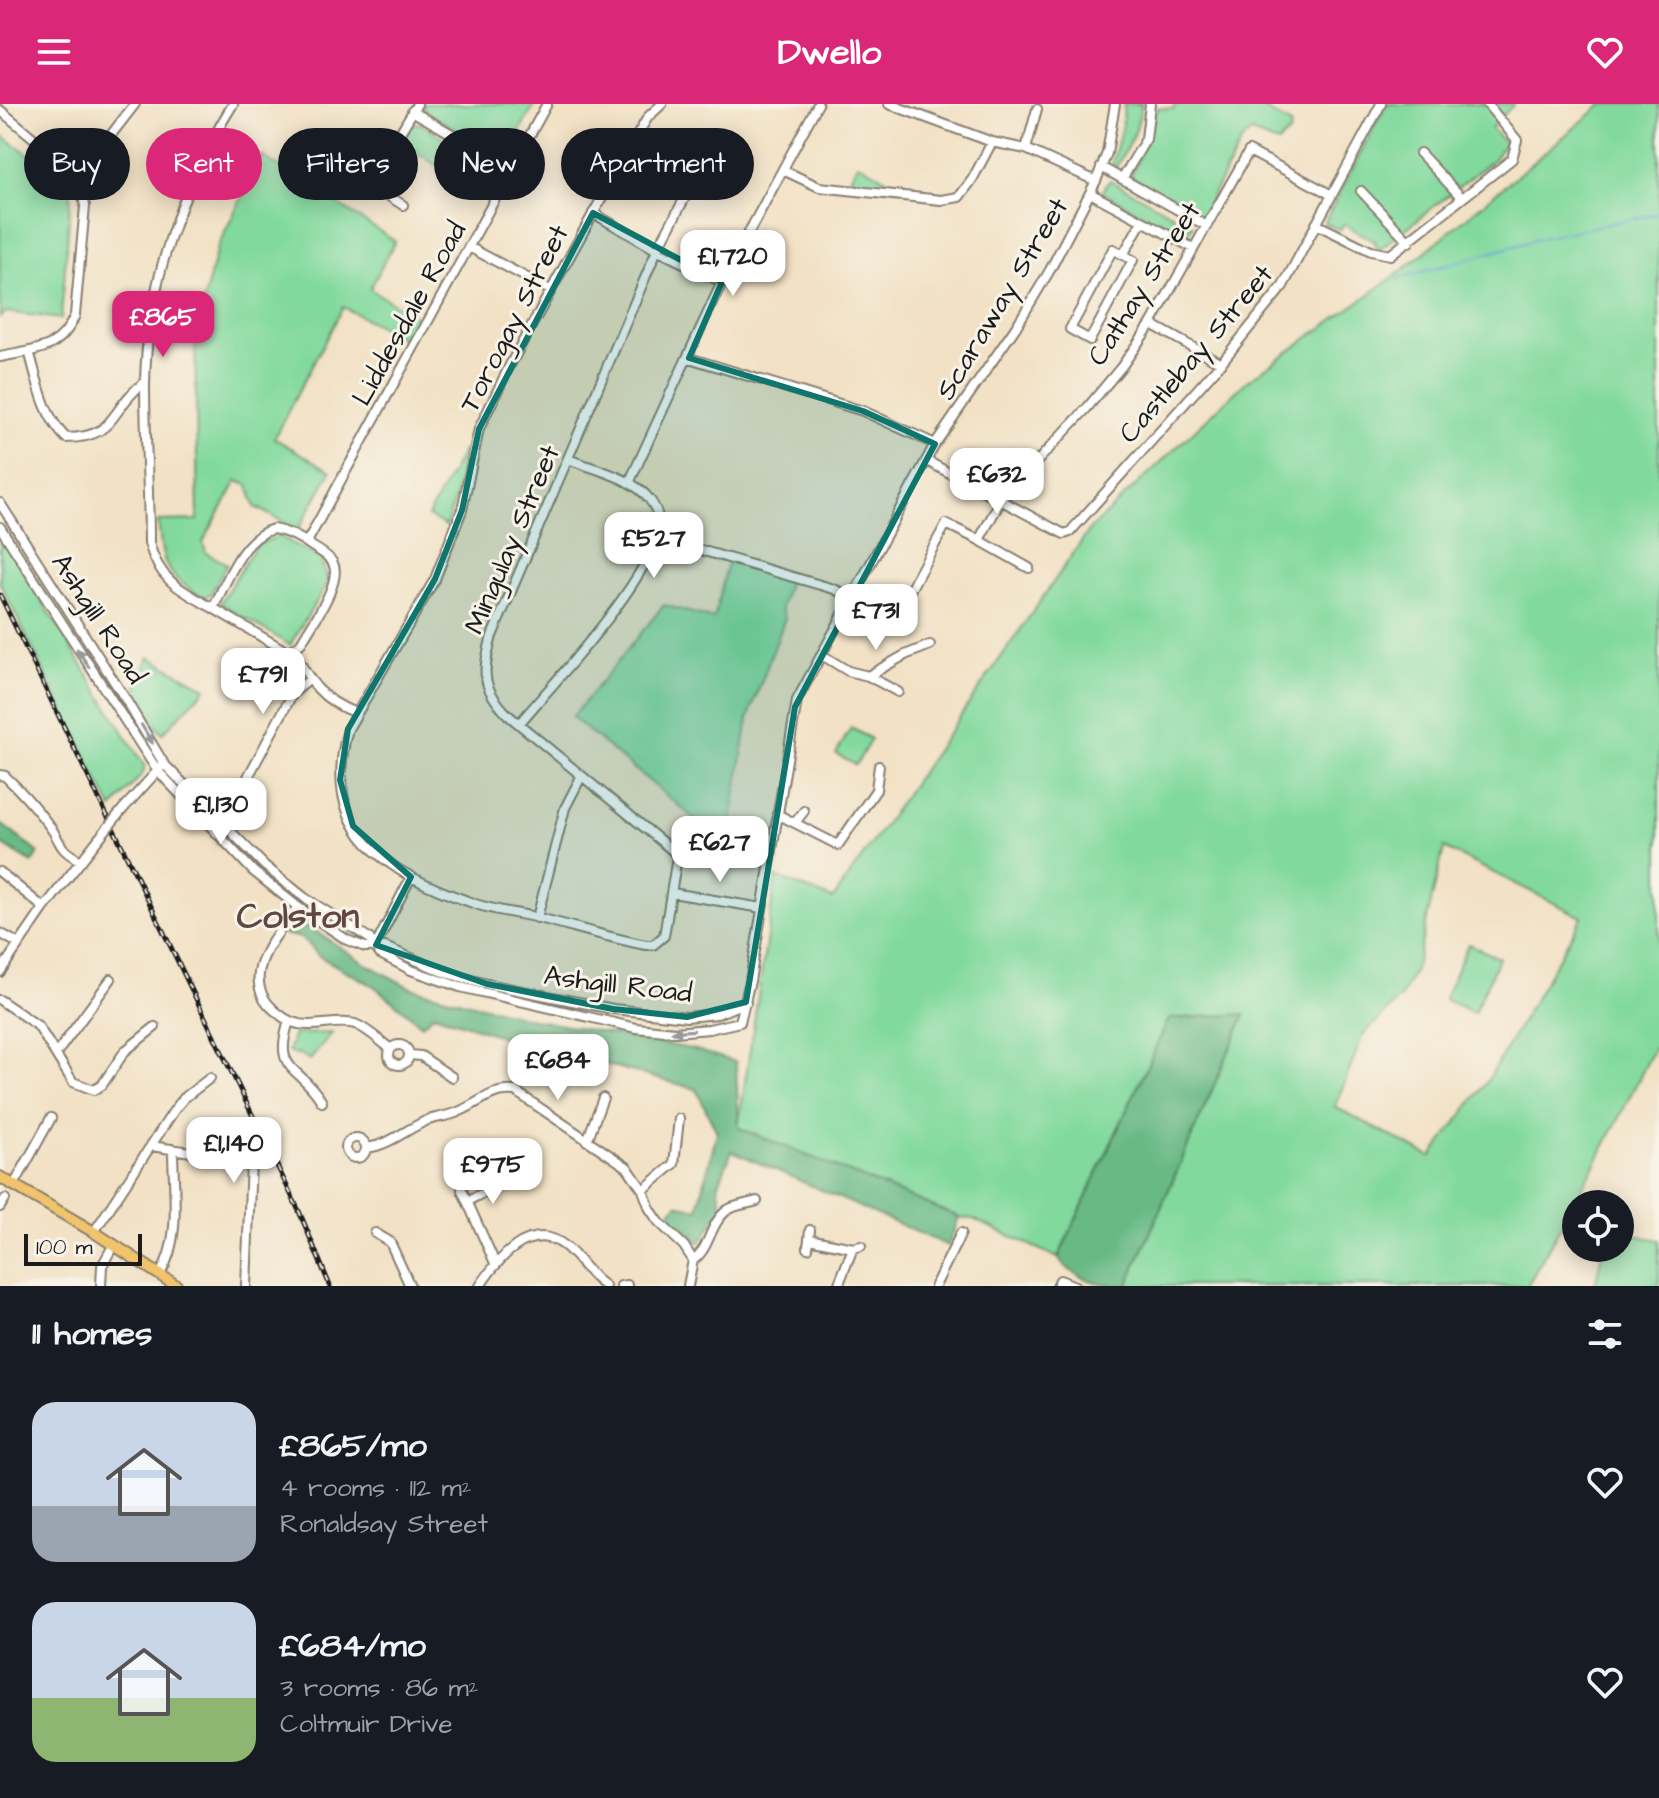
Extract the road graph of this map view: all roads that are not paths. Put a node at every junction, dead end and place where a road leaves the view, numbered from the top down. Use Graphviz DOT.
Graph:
graph roads {
  1 [pos="135,104"];
  2 [pos="233,104"];
  3 [pos="547,104"];
  4 [pos="662,104"];
  5 [pos="818,104"];
  6 [pos="889,104"];
  7 [pos="1115,104"];
  8 [pos="1150,104"];
  9 [pos="1381,104"];
  10 [pos="1487,104"];
  11 [pos="414,107"];
  12 [pos="1037,109"];
  13 [pos="0,110"];
  14 [pos="116,128"];
  15 [pos="402,128"];
  16 [pos="447,128"];
  17 [pos="534,128"];
  18 [pos="24,130"];
  19 [pos="992,142"];
  20 [pos="1026,149"];
  21 [pos="1420,153"];
  22 [pos="1101,167"];
  23 [pos="783,170"];
  24 [pos="1122,179"];
  25 [pos="1096,181"];
  26 [pos="1361,191"];
  27 [pos="1090,193"];
  28 [pos="1332,195"];
  29 [pos="1462,198"];
  30 [pos="84,200"];
  31 [pos="395,200"];
  32 [pos="494,200"];
  33 [pos="684,200"];
  34 [pos="403,205"];
  35 [pos="593,213"];
  36 [pos="1142,221"];
  37 [pos="1316,224"];
  38 [pos="1205,225"];
  39 [pos="1409,242"];
  40 [pos="469,247"];
  41 [pos="1193,248"];
  42 [pos="657,250"];
  43 [pos="1123,255"];
  44 [pos="722,282"];
  45 [pos="550,290"];
  46 [pos="1151,324"];
  47 [pos="29,351"];
  48 [pos="0,357"];
  49 [pos="689,358"];
  50 [pos="1221,363"];
  51 [pos="145,382"];
  52 [pos="935,444"];
  53 [pos="568,459"];
  54 [pos="927,461"];
  55 [pos="629,483"];
  56 [pos="1001,500"];
  57 [pos="0,503"];
  58 [pos="0,527"];
  59 [pos="656,537"];
  60 [pos="979,540"];
  61 [pos="307,542"];
  62 [pos="1029,568"];
  63 [pos="853,598"];
  64 [pos="213,608"];
  65 [pos="896,616"];
  66 [pos="930,645"];
  67 [pos="293,650"];
  68 [pos="822,655"];
  69 [pos="868,676"];
  70 [pos="309,680"];
  71 [pos="898,692"];
  72 [pos="356,713"];
  73 [pos="519,724"];
  74 [pos="879,766"];
  75 [pos="161,767"];
  76 [pos="0,775"];
  77 [pos="248,777"];
  78 [pos="581,777"];
  79 [pos="804,811"];
  80 [pos="777,814"];
  81 [pos="795,823"];
  82 [pos="81,861"];
  83 [pos="0,872"];
  84 [pos="411,877"];
  85 [pos="672,893"];
  86 [pos="298,907"];
  87 [pos="44,908"];
  88 [pos="762,908"];
  89 [pos="537,918"];
  90 [pos="0,933"];
  91 [pos="19,944"];
  92 [pos="376,945"];
  93 [pos="0,972"];
  94 [pos="111,979"];
  95 [pos="0,1000"];
  96 [pos="746,1002"];
  97 [pos="289,1021"];
  98 [pos="155,1027"];
  99 [pos="391,1049"];
  100 [pos="56,1054"];
  101 [pos="410,1055"];
  102 [pos="452,1077"];
  103 [pos="210,1078"];
  104 [pos="603,1098"];
  105 [pos="322,1102"];
  106 [pos="51,1118"];
  107 [pos="679,1119"];
  108 [pos="587,1141"];
  109 [pos="151,1146"];
  110 [pos="367,1148"];
  111 [pos="173,1149"];
  112 [pos="0,1177"];
  113 [pos="506,1182"];
  114 [pos="14,1185"];
  115 [pos="462,1190"];
  116 [pos="643,1190"];
  117 [pos="467,1201"];
  118 [pos="757,1201"];
  119 [pos="395,1231"];
  120 [pos="94,1232"];
  121 [pos="375,1233"];
  122 [pos="961,1233"];
  123 [pos="809,1239"];
  124 [pos="390,1242"];
  125 [pos="114,1244"];
  126 [pos="693,1260"];
  127 [pos="495,1263"];
  128 [pos="160,1274"];
  129 [pos="1059,1283"];
  130 [pos="101,1286"];
  131 [pos="177,1286"];
  132 [pos="246,1286"];
  133 [pos="410,1286"];
  134 [pos="480,1286"];
  135 [pos="605,1286"];
  136 [pos="688,1286"];
  137 [pos="838,1286"];
  138 [pos="935,1286"];
  139 [pos="1075,1286"];
  1 -- 14 [label="street"];
  2 -- 51 [label="street"];
  3 -- 17 [label="street, Liddesdale Road"];
  4 -- 35 [label="street, Torogay Street"];
  5 -- 23 [label="street"];
  6 -- 19 [label="street"];
  7 -- 22 [label="street, Scaraway Street"];
  8 -- 24 [label="street"];
  9 -- 28 [label="street, Castlebay Street"];
  10 -- 29 [label="street"];
  11 -- 15 [label="street"];
  11 -- 16 [label="street"];
  12 -- 20 [label="street"];
  13 -- 18 [label="street"];
  19 -- 20 [label="street"];
  19 -- 23 [label="street"];
  20 -- 25 [label="street"];
  21 -- 29 [label="street"];
  22 -- 24 [label="street"];
  22 -- 25 [label="street, Scaraway Street"];
  23 -- 44 [label="street"];
  24 -- 38 [label="street"];
  25 -- 27 [label="street, Scaraway Street"];
  26 -- 39 [label="street"];
  27 -- 36 [label="street"];
  27 -- 52 [label="street, Scaraway Street"];
  28 -- 37 [label="street, Castlebay Street"];
  28 -- 38 [label="street, Cathay Street"];
  29 -- 39 [label="street"];
  30 -- 47 [label="street"];
  31 -- 34 [label="street"];
  32 -- 40 [label="street, Liddesdale Road"];
  33 -- 42 [label="street, Mingulay Street"];
  35 -- 42 [label="street"];
  35 -- 45 [label="street, Torogay Street"];
  36 -- 41 [label="street"];
  36 -- 43 [label="street"];
  37 -- 39 [label="street"];
  37 -- 50 [label="street, Castlebay Street"];
  38 -- 41 [label="street, Cathay Street"];
  40 -- 45 [label="street"];
  40 -- 61 [label="street, Liddesdale Road"];
  41 -- 46 [label="street, Cathay Street"];
  42 -- 44 [label="street"];
  42 -- 53 [label="street, Mingulay Street"];
  43 -- 43 [label="street"];
  44 -- 49 [label="street"];
  45 -- 72 [label="street, Torogay Street"];
  46 -- 50 [label="street"];
  46 -- 56 [label="street, Cathay Street"];
  47 -- 48 [label="street"];
  47 -- 51 [label="street"];
  49 -- 52 [label="street"];
  49 -- 55 [label="street"];
  50 -- 56 [label="street, Castlebay Street"];
  51 -- 64 [label="street"];
  52 -- 54 [label="street, Scaraway Street"];
  53 -- 55 [label="street"];
  53 -- 73 [label="street, Mingulay Street"];
  54 -- 56 [label="street"];
  54 -- 63 [label="street, Scaraway Street"];
  55 -- 59 [label="street"];
  56 -- 60 [label="street, Cathay Street"];
  57 -- 75 [label="street, Ashgill Road, one-way"];
  75 -- 58 [label="street, Ashgill Road, one-way"];
  59 -- 63 [label="street"];
  59 -- 73 [label="street"];
  60 -- 62 [label="street"];
  60 -- 65 [label="street"];
  61 -- 64 [label="street"];
  61 -- 67 [label="street"];
  63 -- 68 [label="street, Scaraway Street"];
  64 -- 67 [label="street"];
  66 -- 69 [label="street"];
  67 -- 70 [label="street"];
  68 -- 69 [label="street"];
  68 -- 80 [label="street, Scaraway Street"];
  69 -- 71 [label="street"];
  70 -- 72 [label="street"];
  70 -- 77 [label="street"];
  72 -- 84 [label="street, Torogay Street"];
  73 -- 78 [label="street, Mingulay Street"];
  74 -- 81 [label="street"];
  75 -- 82 [label="street, bridge"];
  75 -- 86 [label="street, Ashgill Road"];
  75 -- 92 [label="street, Ashgill Road"];
  76 -- 82 [label="street"];
  78 -- 85 [label="street, Mingulay Street"];
  78 -- 89 [label="street"];
  79 -- 81 [label="street"];
  80 -- 81 [label="street"];
  80 -- 88 [label="street, Scaraway Street"];
  82 -- 87 [label="street"];
  83 -- 87 [label="street"];
  84 -- 89 [label="street, Torogay Street"];
  84 -- 92 [label="street"];
  85 -- 88 [label="street"];
  85 -- 89 [label="street, Torogay Street"];
  86 -- 92 [label="street, Ashgill Road"];
  86 -- 97 [label="street"];
  87 -- 91 [label="street"];
  88 -- 96 [label="street, Scaraway Street"];
  90 -- 91 [label="street"];
  91 -- 93 [label="street"];
  92 -- 96 [label="street, Ashgill Road"];
  96 -- 92 [label="street, Ashgill Road, one-way"];
  94 -- 100 [label="street"];
  95 -- 100 [label="street"];
  97 -- 99 [label="street"];
  97 -- 105 [label="street"];
  98 -- 100 [label="street"];
  99 -- 101 [label="street"];
  99 -- 101 [label="street"];
  101 -- 102 [label="street"];
  103 -- 109 [label="street"];
  104 -- 108 [label="street"];
  106 -- 114 [label="street"];
  107 -- 116 [label="street"];
  108 -- 110 [label="street"];
  108 -- 116 [label="street"];
  109 -- 111 [label="street"];
  109 -- 120 [label="street"];
  111 -- 128 [label="street"];
  111 -- 132 [label="street"];
  112 -- 114 [label="main road"];
  113 -- 117 [label="street"];
  114 -- 120 [label="main road"];
  115 -- 117 [label="street"];
  116 -- 126 [label="street"];
  117 -- 127 [label="street"];
  118 -- 126 [label="street"];
  119 -- 124 [label="street"];
  120 -- 125 [label="main road"];
  121 -- 124 [label="street"];
  122 -- 138 [label="street"];
  123 -- 137 [label="street"];
  124 -- 133 [label="street"];
  125 -- 128 [label="main road"];
  125 -- 130 [label="street"];
  126 -- 136 [label="street"];
  127 -- 134 [label="street"];
  127 -- 135 [label="street"];
  128 -- 131 [label="main road"];
  129 -- 139 [label="street"];
}
